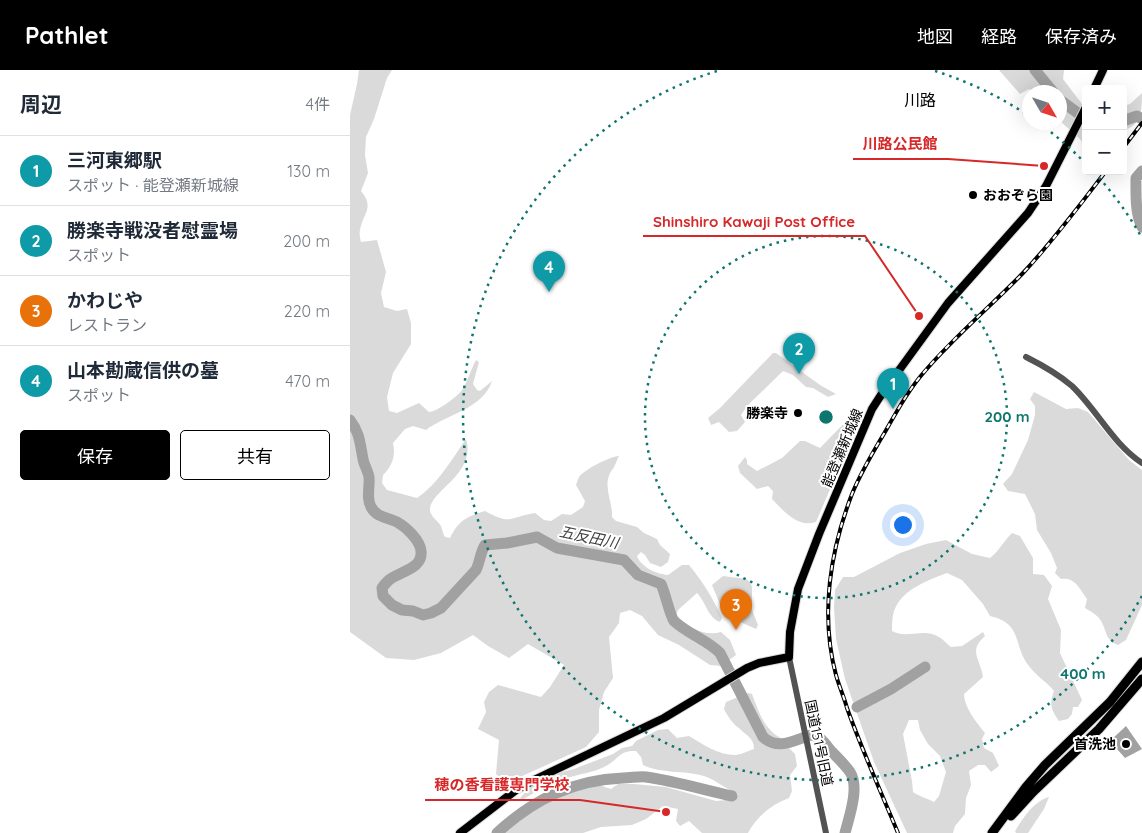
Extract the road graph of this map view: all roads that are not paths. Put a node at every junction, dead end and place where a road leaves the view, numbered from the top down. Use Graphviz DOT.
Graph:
graph roads {
  1 [pos="1104,70"];
  2 [pos="1096,85"];
  3 [pos="1082,115"];
  4 [pos="1026,357"];
  5 [pos="1142,463"];
  6 [pos="789,657"];
  7 [pos="1142,662"];
  8 [pos="1142,679"];
  9 [pos="460,833"];
  10 [pos="826,833"];
  11 [pos="992,833"];
  12 [pos="998,833"];
  1 -- 2 [label="main road"];
  3 -- 6 [label="main road, 能登瀬新城線"];
  4 -- 5 [label="street"];
  6 -- 9 [label="main road"];
  6 -- 10 [label="street, 国道151号旧道"];
  7 -- 11 [label="highway"];
  8 -- 12 [label="highway"];
}
